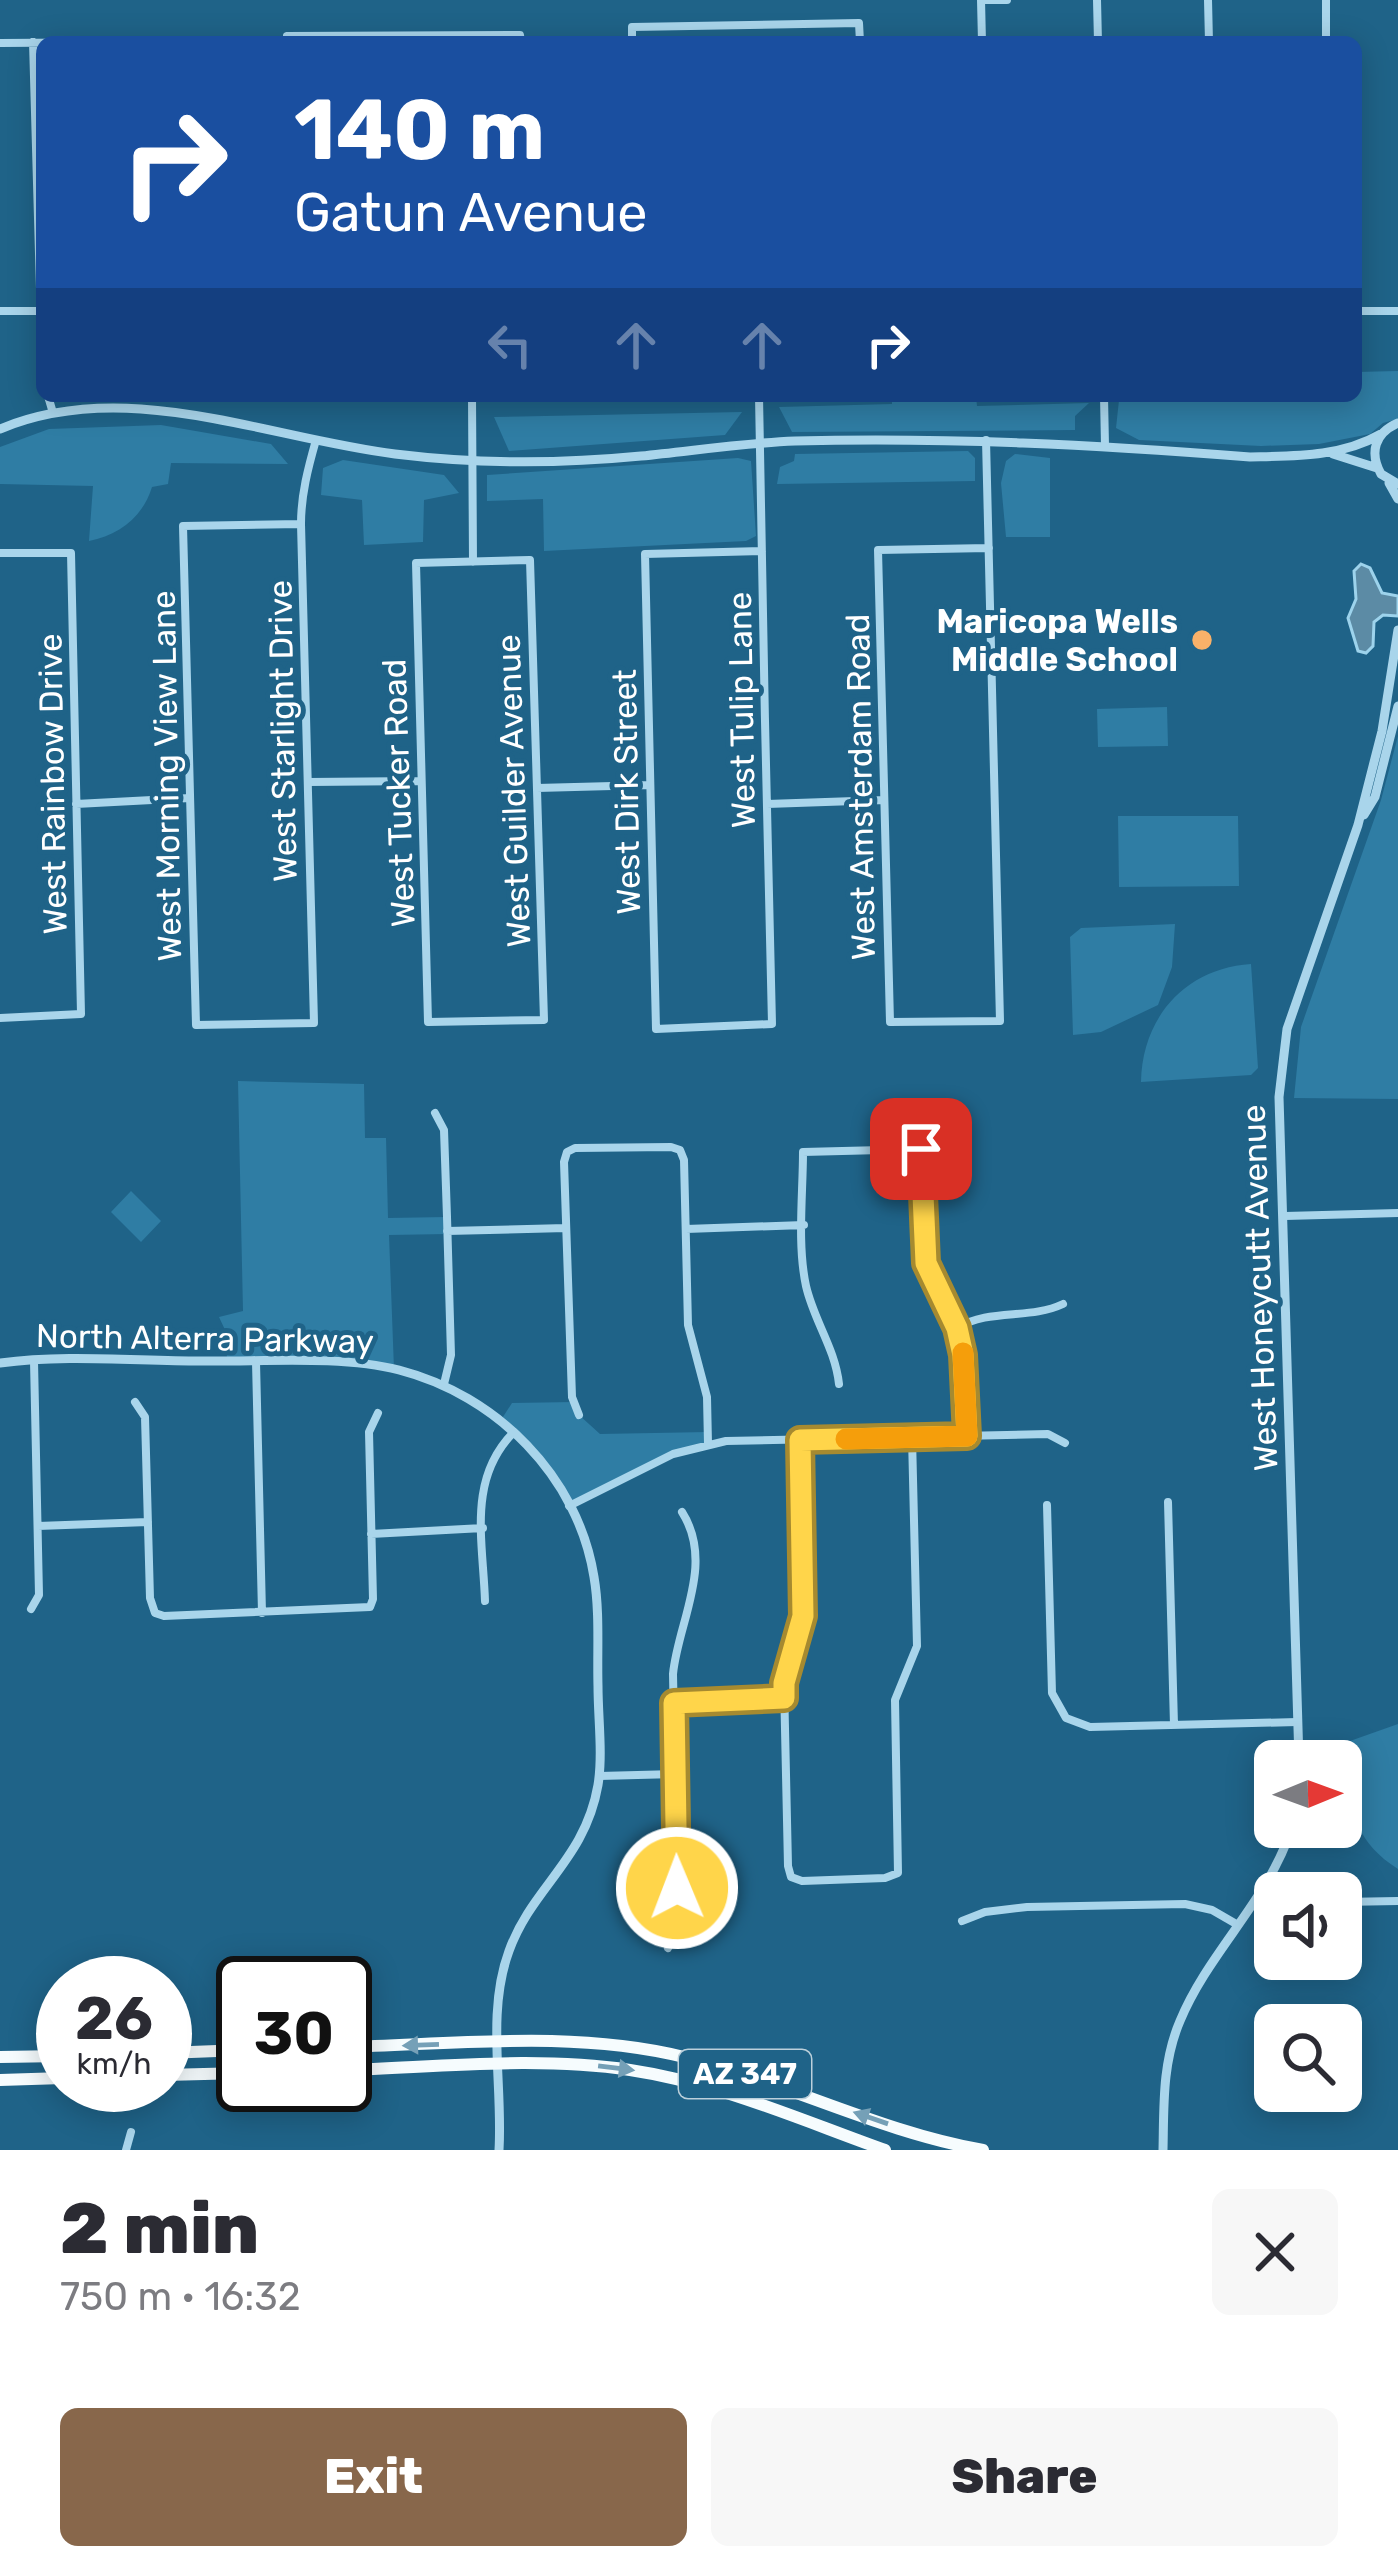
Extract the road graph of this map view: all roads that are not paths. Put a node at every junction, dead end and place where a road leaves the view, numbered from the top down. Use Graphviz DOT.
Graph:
graph roads {
  1 [pos="980,0"];
  2 [pos="1007,0"];
  3 [pos="1097,0"];
  4 [pos="1208,0"];
  5 [pos="1326,0"];
  6 [pos="752,25"];
  7 [pos="632,36"];
  8 [pos="752,36"];
  9 [pos="860,36"];
  10 [pos="982,36"];
  11 [pos="1098,36"];
  12 [pos="1209,36"];
  13 [pos="1326,36"];
  14 [pos="33,42"];
  15 [pos="36,42"];
  16 [pos="0,43"];
  17 [pos="36,157"];
  18 [pos="36,310"];
  19 [pos="0,311"];
  20 [pos="1362,311"];
  21 [pos="1398,311"];
  22 [pos="50,402"];
  23 [pos="472,402"];
  24 [pos="759,402"];
  25 [pos="1104,402"];
  26 [pos="53,412"];
  27 [pos="1398,423"];
  28 [pos="0,429"];
  29 [pos="1381,434"];
  30 [pos="986,439"];
  31 [pos="316,440"];
  32 [pos="759,443"];
  33 [pos="1105,446"];
  34 [pos="1333,454"];
  35 [pos="472,459"];
  36 [pos="1377,468"];
  37 [pos="1386,478"];
  38 [pos="1398,484"];
  39 [pos="1398,500"];
  40 [pos="301,524"];
  41 [pos="989,548"];
  42 [pos="762,551"];
  43 [pos="0,553"];
  44 [pos="473,562"];
  45 [pos="1398,630"];
  46 [pos="1398,706"];
  47 [pos="422,781"];
  48 [pos="308,782"];
  49 [pos="650,785"];
  50 [pos="537,788"];
  51 [pos="190,798"];
  52 [pos="884,800"];
  53 [pos="76,804"];
  54 [pos="767,804"];
  55 [pos="1358,825"];
  56 [pos="0,1018"];
  57 [pos="544,1020"];
  58 [pos="772,1024"];
  59 [pos="196,1025"];
  60 [pos="435,1113"];
  61 [pos="1398,1213"];
  62 [pos="1285,1216"];
  63 [pos="804,1225"];
  64 [pos="566,1228"];
  65 [pos="686,1229"];
  66 [pos="447,1231"];
  67 [pos="1063,1304"];
  68 [pos="957,1328"];
  69 [pos="34,1361"];
  70 [pos="256,1362"];
  71 [pos="0,1363"];
  72 [pos="444,1384"];
  73 [pos="839,1384"];
  74 [pos="135,1402"];
  75 [pos="378,1413"];
  76 [pos="579,1415"];
  77 [pos="514,1432"];
  78 [pos="967,1436"];
  79 [pos="912,1437"];
  80 [pos="800,1440"];
  81 [pos="1065,1443"];
  82 [pos="708,1444"];
  83 [pos="1168,1502"];
  84 [pos="1047,1505"];
  85 [pos="569,1506"];
  86 [pos="682,1511"];
  87 [pos="148,1522"];
  88 [pos="38,1526"];
  89 [pos="483,1528"];
  90 [pos="371,1534"];
  91 [pos="485,1601"];
  92 [pos="31,1609"];
  93 [pos="262,1613"];
  94 [pos="784,1698"];
  95 [pos="674,1703"];
  96 [pos="1297,1722"];
  97 [pos="1174,1725"];
  98 [pos="1298,1740"];
  99 [pos="676,1774"];
  100 [pos="599,1776"];
  101 [pos="1254,1901"];
  102 [pos="1398,1901"];
  103 [pos="1362,1902"];
  104 [pos="962,1921"];
  105 [pos="1238,1925"];
  106 [pos="668,1948"];
  107 [pos="498,2042"];
  108 [pos="372,2046"];
  109 [pos="36,2056"];
  110 [pos="0,2057"];
  111 [pos="500,2065"];
  112 [pos="372,2069"];
  113 [pos="36,2079"];
  114 [pos="0,2080"];
  115 [pos="131,2132"];
  116 [pos="126,2150"];
  117 [pos="499,2150"];
  118 [pos="885,2150"];
  119 [pos="983,2150"];
  120 [pos="1162,2150"];
  1 -- 2 [label="street"];
  1 -- 10 [label="street"];
  3 -- 11 [label="street"];
  4 -- 12 [label="street"];
  5 -- 13 [label="street"];
  6 -- 7 [label="street"];
  6 -- 8 [label="street"];
  6 -- 9 [label="street"];
  14 -- 15 [label="street"];
  14 -- 16 [label="street"];
  14 -- 17 [label="street"];
  18 -- 19 [label="street"];
  20 -- 21 [label="street"];
  22 -- 26 [label="street"];
  23 -- 35 [label="street"];
  24 -- 32 [label="street, West Tulip Lane"];
  25 -- 33 [label="street"];
  26 -- 28 [label="street"];
  26 -- 31 [label="street"];
  27 -- 29 [label="street"];
  29 -- 34 [label="street"];
  29 -- 36 [label="street"];
  30 -- 32 [label="street"];
  30 -- 33 [label="street"];
  30 -- 41 [label="street"];
  31 -- 35 [label="street"];
  31 -- 40 [label="street, West Starlight Drive"];
  32 -- 35 [label="street"];
  32 -- 42 [label="street, West Tulip Lane"];
  33 -- 34 [label="street"];
  34 -- 36 [label="street"];
  35 -- 44 [label="street"];
  36 -- 37 [label="street"];
  37 -- 38 [label="street"];
  37 -- 39 [label="street"];
  40 -- 48 [label="street, West Starlight Drive"];
  40 -- 51 [label="street, West Morning View Lane"];
  41 -- 52 [label="street, West Amsterdam Road"];
  41 -- 52 [label="street, West Amsterdam Road"];
  42 -- 49 [label="street, West Dirk Street"];
  42 -- 54 [label="street, West Tulip Lane"];
  43 -- 53 [label="street, West Rainbow Drive"];
  44 -- 47 [label="street, West Tucker Road"];
  44 -- 50 [label="street, West Guilder Avenue"];
  45 -- 55 [label="street, West Honeycutt Avenue"];
  46 -- 55 [label="street, West Honeycutt Avenue"];
  47 -- 48 [label="street"];
  47 -- 57 [label="street, West Tucker Road"];
  48 -- 59 [label="street, West Starlight Drive"];
  49 -- 50 [label="street"];
  49 -- 58 [label="street, West Dirk Street"];
  50 -- 57 [label="street, West Guilder Avenue"];
  51 -- 53 [label="street"];
  51 -- 59 [label="street, West Morning View Lane"];
  52 -- 54 [label="street"];
  53 -- 56 [label="street, West Rainbow Drive"];
  54 -- 58 [label="street, West Tulip Lane"];
  55 -- 62 [label="street, West Honeycutt Avenue"];
  60 -- 66 [label="street"];
  61 -- 62 [label="street"];
  62 -- 96 [label="street, West Honeycutt Avenue"];
  63 -- 65 [label="street"];
  63 -- 68 [label="street"];
  63 -- 73 [label="street"];
  64 -- 65 [label="street"];
  64 -- 66 [label="street"];
  64 -- 76 [label="street"];
  65 -- 82 [label="street"];
  66 -- 72 [label="street"];
  67 -- 68 [label="street"];
  68 -- 78 [label="street"];
  69 -- 70 [label="street, North Alterra Parkway"];
  69 -- 71 [label="street, North Alterra Parkway"];
  69 -- 88 [label="street"];
  70 -- 72 [label="street, North Alterra Parkway"];
  70 -- 93 [label="street"];
  72 -- 77 [label="street, North Alterra Parkway"];
  74 -- 87 [label="street"];
  75 -- 90 [label="street"];
  77 -- 85 [label="street, North Alterra Parkway"];
  77 -- 89 [label="street"];
  78 -- 79 [label="street"];
  78 -- 81 [label="street"];
  79 -- 80 [label="street"];
  79 -- 94 [label="street"];
  80 -- 82 [label="street"];
  80 -- 94 [label="street"];
  82 -- 85 [label="street"];
  83 -- 97 [label="street"];
  84 -- 97 [label="street"];
  85 -- 100 [label="street, North Alterra Parkway"];
  86 -- 95 [label="street"];
  87 -- 88 [label="street"];
  87 -- 93 [label="street"];
  88 -- 92 [label="street"];
  89 -- 90 [label="street"];
  89 -- 91 [label="street"];
  90 -- 93 [label="street"];
  94 -- 95 [label="street"];
  95 -- 99 [label="street"];
  96 -- 97 [label="street"];
  96 -- 98 [label="street, West Honeycutt Avenue"];
  99 -- 100 [label="street"];
  99 -- 106 [label="street"];
  100 -- 107 [label="street, North Alterra Parkway"];
  101 -- 105 [label="street"];
  102 -- 103 [label="street"];
  104 -- 105 [label="street"];
  105 -- 120 [label="street"];
  107 -- 108 [label="highway, AZ 347, one-way"];
  107 -- 111 [label="street, North Alterra Parkway"];
  119 -- 107 [label="highway, AZ 347, one-way"];
  109 -- 110 [label="highway"];
  111 -- 112 [label="highway, AZ 347"];
  111 -- 117 [label="street, North Alterra Parkway"];
  111 -- 118 [label="highway, AZ 347, one-way"];
  113 -- 114 [label="highway"];
  115 -- 116 [label="street"];
}
